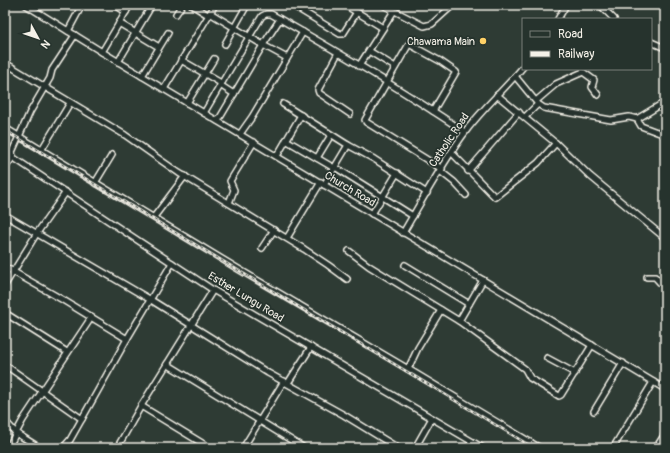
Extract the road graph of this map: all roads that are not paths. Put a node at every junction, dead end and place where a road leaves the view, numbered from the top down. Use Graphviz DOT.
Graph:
graph roads {
  1 [pos="82,5"];
  2 [pos="114,5"];
  3 [pos="130,5"];
  4 [pos="152,5"];
  5 [pos="182,5"];
  6 [pos="192,5"];
  7 [pos="215,5"];
  8 [pos="247,5"];
  9 [pos="292,5"];
  10 [pos="345,5"];
  11 [pos="383,5"];
  12 [pos="453,5"];
  13 [pos="566,5"];
  14 [pos="600,5"];
  15 [pos="29,6"];
  16 [pos="394,11"];
  17 [pos="126,12"];
  18 [pos="357,12"];
  19 [pos="176,14"];
  20 [pos="209,14"];
  21 [pos="559,18"];
  22 [pos="613,18"];
  23 [pos="280,19"];
  24 [pos="119,23"];
  25 [pos="234,28"];
  26 [pos="383,28"];
  27 [pos="68,30"];
  28 [pos="136,32"];
  29 [pos="168,32"];
  30 [pos="303,32"];
  31 [pos="74,35"];
  32 [pos="249,37"];
  33 [pos="652,42"];
  34 [pos="225,44"];
  35 [pos="263,45"];
  36 [pos="159,47"];
  37 [pos="665,48"];
  38 [pos="369,51"];
  39 [pos="102,52"];
  40 [pos="338,53"];
  41 [pos="287,58"];
  42 [pos="214,59"];
  43 [pos="181,60"];
  44 [pos="118,62"];
  45 [pos="5,63"];
  46 [pos="359,66"];
  47 [pos="395,67"];
  48 [pos="522,68"];
  49 [pos="205,74"];
  50 [pos="142,76"];
  51 [pos="516,76"];
  52 [pos="386,82"];
  53 [pos="220,84"];
  54 [pos="45,86"];
  55 [pos="164,89"];
  56 [pos="234,94"];
  57 [pos="497,95"];
  58 [pos="598,96"];
  59 [pos="665,102"];
  60 [pos="70,103"];
  61 [pos="187,103"];
  62 [pos="537,103"];
  63 [pos="283,104"];
  64 [pos="433,111"];
  65 [pos="519,112"];
  66 [pos="204,113"];
  67 [pos="350,114"];
  68 [pos="301,115"];
  69 [pos="525,117"];
  70 [pos="637,119"];
  71 [pos="218,121"];
  72 [pos="5,128"];
  73 [pos="465,132"];
  74 [pos="240,134"];
  75 [pos="331,135"];
  76 [pos="665,135"];
  77 [pos="20,136"];
  78 [pos="286,140"];
  79 [pos="254,142"];
  80 [pos="556,143"];
  81 [pos="348,145"];
  82 [pos="42,149"];
  83 [pos="5,152"];
  84 [pos="452,153"];
  85 [pos="112,155"];
  86 [pos="276,156"];
  87 [pos="13,157"];
  88 [pos="317,158"];
  89 [pos="5,168"];
  90 [pos="334,168"];
  91 [pos="441,170"];
  92 [pos="468,171"];
  93 [pos="396,173"];
  94 [pos="185,176"];
  95 [pos="95,183"];
  96 [pos="322,184"];
  97 [pos="66,192"];
  98 [pos="427,193"];
  99 [pos="466,195"];
  100 [pos="383,197"];
  101 [pos="229,203"];
  102 [pos="372,214"];
  103 [pos="5,215"];
  104 [pos="413,216"];
  105 [pos="154,217"];
  106 [pos="274,230"];
  107 [pos="37,233"];
  108 [pos="403,233"];
  109 [pos="287,238"];
  110 [pos="665,238"];
  111 [pos="262,248"];
  112 [pos="348,251"];
  113 [pos="172,263"];
  114 [pos="405,265"];
  115 [pos="5,267"];
  116 [pos="12,272"];
  117 [pos="646,277"];
  118 [pos="347,279"];
  119 [pos="484,280"];
  120 [pos="5,285"];
  121 [pos="665,288"];
  122 [pos="214,290"];
  123 [pos="151,300"];
  124 [pos="469,304"];
  125 [pos="441,310"];
  126 [pos="5,313"];
  127 [pos="91,318"];
  128 [pos="459,321"];
  129 [pos="192,325"];
  130 [pos="127,339"];
  131 [pos="592,345"];
  132 [pos="311,347"];
  133 [pos="67,352"];
  134 [pos="547,358"];
  135 [pos="623,363"];
  136 [pos="167,364"];
  137 [pos="5,366"];
  138 [pos="408,369"];
  139 [pos="575,373"];
  140 [pos="286,382"];
  141 [pos="653,382"];
  142 [pos="665,389"];
  143 [pos="42,391"];
  144 [pos="141,406"];
  145 [pos="594,411"];
  146 [pos="432,418"];
  147 [pos="82,419"];
  148 [pos="5,421"];
  149 [pos="259,421"];
  150 [pos="16,434"];
  151 [pos="665,434"];
  152 [pos="120,447"];
  153 [pos="8,448"];
  154 [pos="40,448"];
  155 [pos="63,448"];
  156 [pos="210,448"];
  157 [pos="243,448"];
  158 [pos="304,448"];
  159 [pos="398,448"];
  160 [pos="415,448"];
  161 [pos="483,448"];
  162 [pos="540,448"];
  163 [pos="613,448"];
  164 [pos="656,448"];
  1 -- 27 [label="street"];
  2 -- 17 [label="street"];
  3 -- 17 [label="street"];
  4 -- 28 [label="street"];
  5 -- 19 [label="street"];
  6 -- 20 [label="street"];
  7 -- 20 [label="street"];
  8 -- 25 [label="street"];
  9 -- 18 [label="street"];
  10 -- 18 [label="street"];
  11 -- 16 [label="street"];
  12 -- 16 [label="street"];
  13 -- 21 [label="street"];
  14 -- 22 [label="street"];
  15 -- 27 [label="street, Church Road"];
  16 -- 26 [label="street"];
  17 -- 24 [label="street"];
  18 -- 26 [label="street"];
  20 -- 25 [label="street"];
  20 -- 43 [label="street"];
  23 -- 30 [label="street"];
  23 -- 32 [label="street"];
  23 -- 35 [label="street"];
  24 -- 28 [label="street"];
  24 -- 39 [label="street"];
  25 -- 32 [label="street"];
  25 -- 34 [label="street"];
  26 -- 38 [label="street"];
  27 -- 31 [label="street, Church Road"];
  28 -- 36 [label="street"];
  28 -- 44 [label="street"];
  29 -- 36 [label="street"];
  30 -- 40 [label="street"];
  30 -- 41 [label="street"];
  31 -- 39 [label="street, Church Road"];
  31 -- 54 [label="street"];
  32 -- 35 [label="street"];
  32 -- 53 [label="street"];
  33 -- 37 [label="street"];
  35 -- 41 [label="street"];
  35 -- 56 [label="street"];
  36 -- 50 [label="street"];
  38 -- 46 [label="street"];
  38 -- 47 [label="street"];
  39 -- 44 [label="street, Church Road"];
  40 -- 46 [label="street"];
  40 -- 67 [label="street"];
  41 -- 74 [label="street"];
  42 -- 49 [label="street"];
  43 -- 49 [label="street"];
  43 -- 55 [label="street"];
  44 -- 50 [label="street, Church Road"];
  45 -- 54 [label="street"];
  46 -- 52 [label="street"];
  47 -- 52 [label="street"];
  47 -- 64 [label="street"];
  48 -- 51 [label="street, Catholic Road"];
  49 -- 53 [label="street"];
  49 -- 61 [label="street"];
  50 -- 55 [label="street, Church Road"];
  51 -- 57 [label="street, Catholic Road"];
  51 -- 62 [label="street"];
  52 -- 64 [label="street"];
  52 -- 91 [label="street"];
  53 -- 56 [label="street"];
  53 -- 66 [label="street"];
  54 -- 60 [label="street"];
  54 -- 77 [label="street"];
  55 -- 61 [label="street, Church Road"];
  56 -- 71 [label="street"];
  57 -- 65 [label="street"];
  57 -- 73 [label="street, Catholic Road"];
  58 -- 62 [label="street"];
  59 -- 70 [label="street"];
  60 -- 82 [label="street"];
  60 -- 94 [label="street"];
  61 -- 66 [label="street, Church Road"];
  62 -- 69 [label="street"];
  62 -- 70 [label="street"];
  63 -- 68 [label="street"];
  64 -- 73 [label="street"];
  65 -- 69 [label="street"];
  65 -- 92 [label="street"];
  66 -- 71 [label="street, Church Road"];
  68 -- 75 [label="street"];
  68 -- 78 [label="street"];
  69 -- 80 [label="street"];
  70 -- 76 [label="street"];
  71 -- 74 [label="street, Church Road"];
  72 -- 77 [label="street"];
  73 -- 84 [label="street, Catholic Road"];
  74 -- 79 [label="street, Church Road"];
  75 -- 81 [label="street"];
  75 -- 88 [label="street"];
  77 -- 82 [label="street"];
  77 -- 87 [label="street"];
  78 -- 86 [label="street"];
  78 -- 88 [label="street"];
  79 -- 86 [label="street, Church Road"];
  79 -- 101 [label="street"];
  80 -- 92 [label="street"];
  80 -- 110 [label="street"];
  81 -- 90 [label="street"];
  81 -- 93 [label="street"];
  82 -- 95 [label="street"];
  83 -- 87 [label="street, Esther Lungu Road"];
  84 -- 91 [label="street, Catholic Road"];
  84 -- 92 [label="street"];
  85 -- 95 [label="street"];
  86 -- 96 [label="street, Church Road"];
  87 -- 89 [label="street"];
  87 -- 97 [label="street, Esther Lungu Road"];
  88 -- 90 [label="street"];
  90 -- 96 [label="street"];
  90 -- 100 [label="street"];
  91 -- 98 [label="street, Catholic Road"];
  91 -- 99 [label="street"];
  93 -- 98 [label="street"];
  93 -- 100 [label="street"];
  94 -- 101 [label="street"];
  94 -- 105 [label="street"];
  95 -- 105 [label="street"];
  96 -- 102 [label="street, Church Road"];
  96 -- 109 [label="street"];
  97 -- 107 [label="street"];
  97 -- 113 [label="street, Esther Lungu Road"];
  98 -- 104 [label="street, Catholic Road"];
  100 -- 102 [label="street"];
  100 -- 104 [label="street"];
  101 -- 106 [label="street"];
  102 -- 108 [label="street, Church Road"];
  103 -- 107 [label="street"];
  104 -- 108 [label="street, Catholic Road"];
  105 -- 138 [label="street"];
  106 -- 109 [label="street"];
  106 -- 111 [label="street"];
  107 -- 116 [label="street"];
  107 -- 123 [label="street"];
  108 -- 119 [label="street, Church Road"];
  109 -- 118 [label="street"];
  112 -- 125 [label="street"];
  113 -- 122 [label="street, Esther Lungu Road"];
  113 -- 123 [label="street"];
  114 -- 124 [label="street"];
  115 -- 116 [label="street"];
  116 -- 120 [label="street"];
  116 -- 127 [label="street"];
  117 -- 121 [label="street"];
  119 -- 124 [label="street"];
  119 -- 131 [label="street, Church Road"];
  122 -- 129 [label="street"];
  122 -- 132 [label="street, Esther Lungu Road"];
  123 -- 129 [label="street"];
  123 -- 130 [label="street"];
  124 -- 128 [label="street"];
  125 -- 128 [label="street"];
  125 -- 138 [label="street"];
  126 -- 133 [label="street"];
  127 -- 130 [label="street"];
  127 -- 133 [label="street"];
  128 -- 139 [label="street"];
  129 -- 136 [label="street"];
  129 -- 140 [label="street"];
  130 -- 147 [label="street"];
  131 -- 135 [label="street, Church Road"];
  131 -- 139 [label="street"];
  132 -- 140 [label="street"];
  132 -- 146 [label="street, Esther Lungu Road"];
  133 -- 143 [label="street"];
  134 -- 139 [label="street"];
  135 -- 141 [label="street, Church Road"];
  135 -- 145 [label="street"];
  136 -- 144 [label="street"];
  136 -- 149 [label="street"];
  137 -- 143 [label="street"];
  138 -- 162 [label="street"];
  140 -- 149 [label="street"];
  140 -- 159 [label="street"];
  141 -- 142 [label="street, Church Road"];
  141 -- 163 [label="street"];
  143 -- 147 [label="street"];
  143 -- 150 [label="street"];
  144 -- 152 [label="street"];
  144 -- 156 [label="street"];
  146 -- 160 [label="street"];
  146 -- 161 [label="street, Esther Lungu Road"];
  147 -- 155 [label="street"];
  148 -- 150 [label="street"];
  149 -- 157 [label="street"];
  149 -- 158 [label="street"];
  150 -- 153 [label="street"];
  150 -- 154 [label="street"];
  151 -- 164 [label="street"];
}
